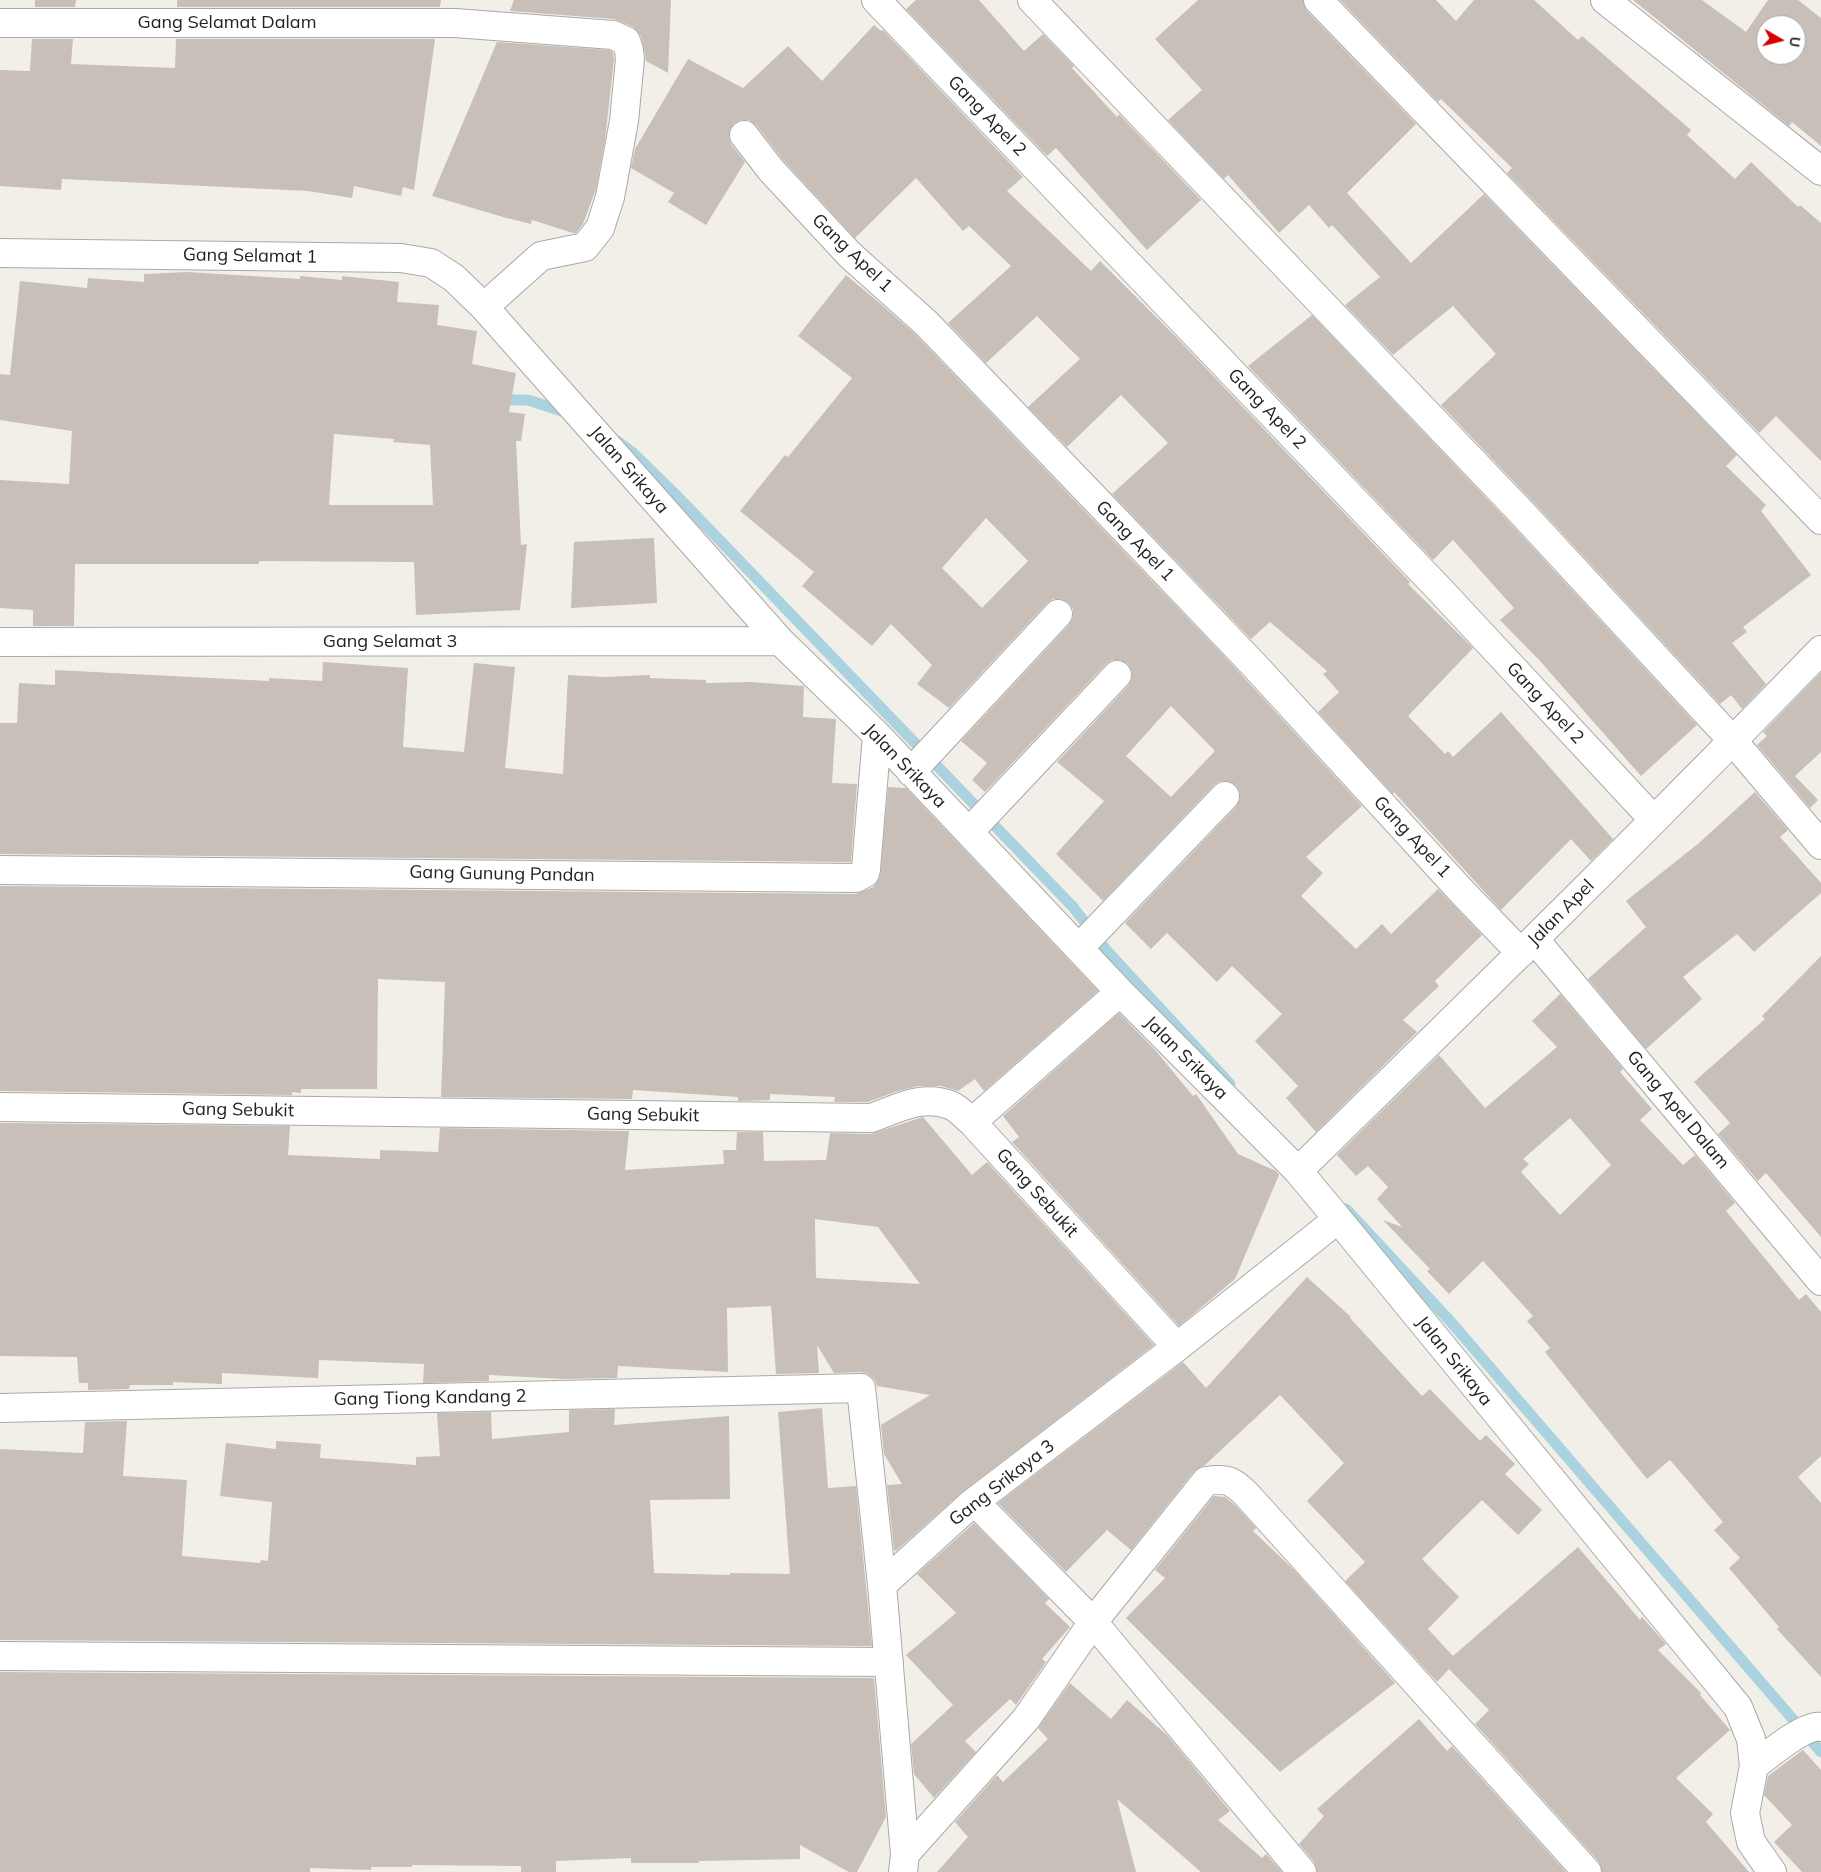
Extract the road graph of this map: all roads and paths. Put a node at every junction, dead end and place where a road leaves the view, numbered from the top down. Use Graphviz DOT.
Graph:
graph roads {
  1 [pos="876,0"];
  2 [pos="1032,0"];
  3 [pos="1318,0"];
  4 [pos="1605,0"];
  5 [pos="0,23"];
  6 [pos="744,135"];
  7 [pos="1821,170"];
  8 [pos="0,253"];
  9 [pos="489,302"];
  10 [pos="1821,520"];
  11 [pos="1058,614"];
  12 [pos="780,641"];
  13 [pos="0,642"];
  14 [pos="1821,650"];
  15 [pos="1117,675"];
  16 [pos="877,736"];
  17 [pos="1733,741"];
  18 [pos="911,772"];
  19 [pos="1225,796"];
  20 [pos="1654,820"];
  21 [pos="968,832"];
  22 [pos="1821,845"];
  23 [pos="0,870"];
  24 [pos="1528,946"];
  25 [pos="1079,948"];
  26 [pos="1120,992"];
  27 [pos="0,1108"];
  28 [pos="972,1122"];
  29 [pos="1298,1171"];
  30 [pos="1338,1218"];
  31 [pos="1821,1281"];
  32 [pos="1177,1348"];
  33 [pos="0,1408"];
  34 [pos="975,1502"];
  35 [pos="882,1584"];
  36 [pos="1093,1622"];
  37 [pos="0,1656"];
  38 [pos="889,1662"];
  39 [pos="1817,1727"];
  40 [pos="1754,1766"];
  41 [pos="904,1863"];
  42 [pos="1302,1872"];
  43 [pos="1587,1872"];
  44 [pos="1772,1872"];
  1 -- 20 [label="street, Gang Apel 2"];
  2 -- 17 [label="street"];
  3 -- 10 [label="street"];
  4 -- 7 [label="street"];
  5 -- 9 [label="street, Gang Selamat Dalam"];
  6 -- 24 [label="street, Gang Apel 1"];
  8 -- 9 [label="street, Gang Selamat 1"];
  9 -- 12 [label="street, Jalan Srikaya"];
  11 -- 18 [label="street"];
  12 -- 13 [label="street, Gang Selamat 3"];
  12 -- 16 [label="street, Jalan Srikaya"];
  14 -- 17 [label="street, Jalan Apel"];
  15 -- 21 [label="street"];
  16 -- 18 [label="street, Jalan Srikaya"];
  16 -- 23 [label="street, Gang Gunung Pandan"];
  17 -- 20 [label="street, Jalan Apel"];
  17 -- 22 [label="street"];
  18 -- 21 [label="street, Jalan Srikaya"];
  19 -- 25 [label="street"];
  20 -- 24 [label="street, Jalan Apel"];
  21 -- 25 [label="street, Jalan Srikaya"];
  24 -- 29 [label="street, Jalan Apel"];
  24 -- 31 [label="street, Gang Apel Dalam"];
  25 -- 26 [label="street, Jalan Srikaya"];
  26 -- 28 [label="street"];
  26 -- 29 [label="street, Jalan Srikaya"];
  27 -- 28 [label="street, Gang Sebukit"];
  28 -- 32 [label="street, Gang Sebukit"];
  29 -- 30 [label="street, Jalan Srikaya"];
  30 -- 32 [label="street, Gang Srikaya 3"];
  30 -- 40 [label="street, Jalan Srikaya"];
  32 -- 34 [label="street, Gang Srikaya 3"];
  33 -- 35 [label="street, Gang Tiong Kandang 2"];
  34 -- 35 [label="street, Gang Srikaya 3"];
  34 -- 36 [label="street"];
  35 -- 38 [label="street"];
  36 -- 41 [label="street"];
  36 -- 42 [label="street"];
  36 -- 43 [label="street"];
  37 -- 38 [label="street"];
  38 -- 41 [label="street"];
  39 -- 40 [label="street"];
  40 -- 44 [label="street, Jalan Srikaya"];
}
